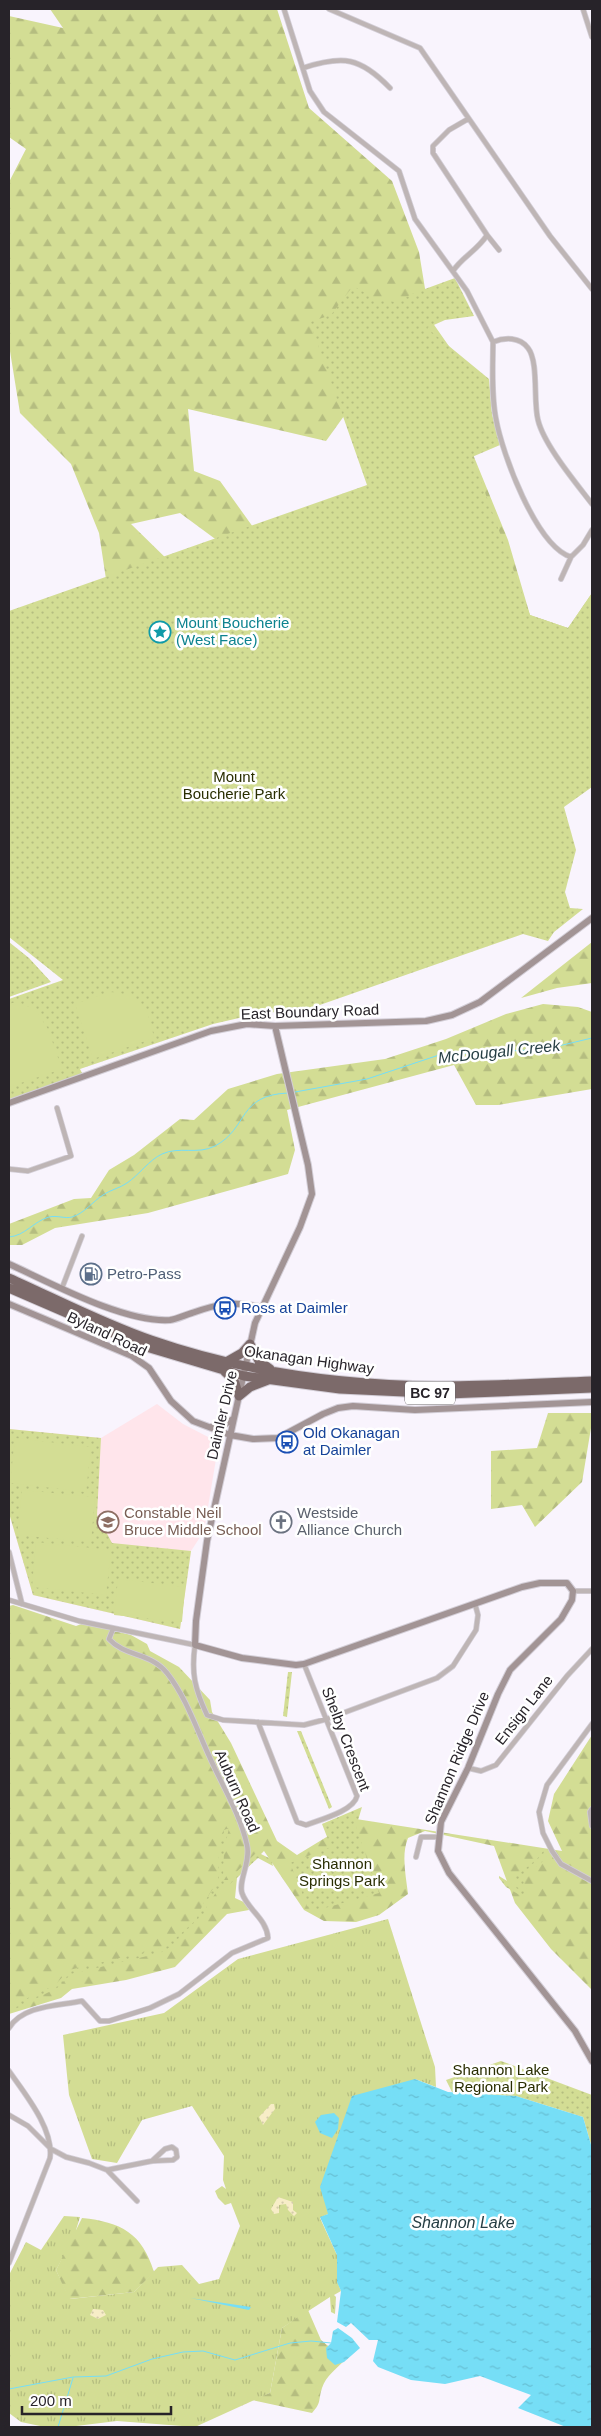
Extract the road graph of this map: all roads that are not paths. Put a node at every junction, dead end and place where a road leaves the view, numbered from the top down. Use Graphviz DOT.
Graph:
graph roads {
  1 [pos="284,9"];
  2 [pos="329,9"];
  3 [pos="583,9"];
  4 [pos="592,37"];
  5 [pos="303,68"];
  6 [pos="390,88"];
  7 [pos="468,119"];
  8 [pos="487,235"];
  9 [pos="499,250"];
  10 [pos="453,270"];
  11 [pos="592,289"];
  12 [pos="494,342"];
  13 [pos="592,504"];
  14 [pos="592,530"];
  15 [pos="570,557"];
  16 [pos="561,579"];
  17 [pos="592,918"];
  18 [pos="275,1026"];
  19 [pos="9,1103"];
  20 [pos="57,1108"];
  21 [pos="9,1169"];
  22 [pos="82,1236"];
  23 [pos="9,1264"];
  24 [pos="9,1278"];
  25 [pos="9,1288"];
  26 [pos="62,1288"];
  27 [pos="9,1304"];
  28 [pos="262,1308"];
  29 [pos="250,1344"];
  30 [pos="228,1361"];
  31 [pos="221,1369"];
  32 [pos="245,1371"];
  33 [pos="277,1372"];
  34 [pos="268,1379"];
  35 [pos="592,1381"];
  36 [pos="592,1388"];
  37 [pos="239,1396"];
  38 [pos="592,1402"];
  39 [pos="234,1419"];
  40 [pos="208,1428"];
  41 [pos="230,1434"];
  42 [pos="9,1552"];
  43 [pos="573,1591"];
  44 [pos="592,1591"];
  45 [pos="9,1600"];
  46 [pos="22,1604"];
  47 [pos="476,1604"];
  48 [pos="113,1629"];
  49 [pos="196,1645"];
  50 [pos="592,1649"];
  51 [pos="304,1664"];
  52 [pos="327,1719"];
  53 [pos="258,1722"];
  54 [pos="592,1724"];
  55 [pos="468,1768"];
  56 [pos="592,1809"];
  57 [pos="592,1826"];
  58 [pos="438,1837"];
  59 [pos="416,1857"];
  60 [pos="592,1882"];
  61 [pos="9,2028"];
  62 [pos="592,2061"];
  63 [pos="9,2072"];
  64 [pos="9,2116"];
  65 [pos="51,2149"];
  66 [pos="152,2161"];
  67 [pos="108,2170"];
  68 [pos="137,2201"];
  69 [pos="9,2263"];
  1 -- 5 [label="street"];
  2 -- 7 [label="street"];
  3 -- 4 [label="street"];
  5 -- 6 [label="street"];
  5 -- 10 [label="street"];
  7 -- 8 [label="street"];
  7 -- 11 [label="street"];
  8 -- 9 [label="street"];
  8 -- 10 [label="street"];
  10 -- 12 [label="street"];
  12 -- 13 [label="street"];
  12 -- 15 [label="street"];
  14 -- 15 [label="street"];
  15 -- 16 [label="street"];
  17 -- 18 [label="street, East Boundary Road"];
  18 -- 19 [label="street, East Boundary Road"];
  18 -- 28 [label="street, Daimler Drive"];
  20 -- 21 [label="street"];
  22 -- 26 [label="street"];
  23 -- 26 [label="street"];
  24 -- 30 [label="highway, Okanagan Highway / BC 97"];
  25 -- 31 [label="highway, Okanagan Highway / BC 97"];
  26 -- 28 [label="street"];
  27 -- 40 [label="street, Byland Road"];
  28 -- 29 [label="street, Daimler Drive"];
  29 -- 30 [label="highway"];
  29 -- 32 [label="street, Daimler Drive"];
  29 -- 33 [label="highway"];
  30 -- 32 [label="highway, Okanagan Highway / BC 97"];
  31 -- 32 [label="highway, Okanagan Highway / BC 97"];
  31 -- 37 [label="highway"];
  32 -- 33 [label="highway, Okanagan Highway / BC 97"];
  32 -- 34 [label="highway, Okanagan Highway / BC 97"];
  32 -- 37 [label="street, Daimler Drive"];
  33 -- 35 [label="highway, Okanagan Highway / BC 97"];
  34 -- 36 [label="highway, Okanagan Highway / BC 97"];
  34 -- 37 [label="highway"];
  37 -- 39 [label="street, Daimler Drive"];
  38 -- 41 [label="street, Byland Road"];
  39 -- 40 [label="street"];
  39 -- 41 [label="street, Daimler Drive"];
  40 -- 41 [label="street, Byland Road"];
  41 -- 49 [label="street, Daimler Drive"];
  42 -- 46 [label="street"];
  43 -- 44 [label="street"];
  43 -- 47 [label="street"];
  43 -- 55 [label="street, Shannon Ridge Drive"];
  45 -- 46 [label="street"];
  46 -- 48 [label="street"];
  47 -- 51 [label="street"];
  47 -- 52 [label="street"];
  48 -- 49 [label="street"];
  48 -- 61 [label="street, Auburn Road"];
  49 -- 51 [label="street"];
  49 -- 53 [label="street, Daimler Drive"];
  50 -- 55 [label="street, Ensign Lane"];
  51 -- 52 [label="street, Shelby Crescent"];
  52 -- 53 [label="street"];
  52 -- 53 [label="street, Shelby Crescent"];
  54 -- 60 [label="street"];
  55 -- 58 [label="street, Shannon Ridge Drive"];
  56 -- 57 [label="street"];
  58 -- 59 [label="street"];
  58 -- 62 [label="street, Shannon Ridge Drive"];
  63 -- 65 [label="street"];
  64 -- 65 [label="street"];
  65 -- 67 [label="street"];
  65 -- 69 [label="street"];
  66 -- 66 [label="street"];
  66 -- 67 [label="street"];
  67 -- 68 [label="street"];
}
